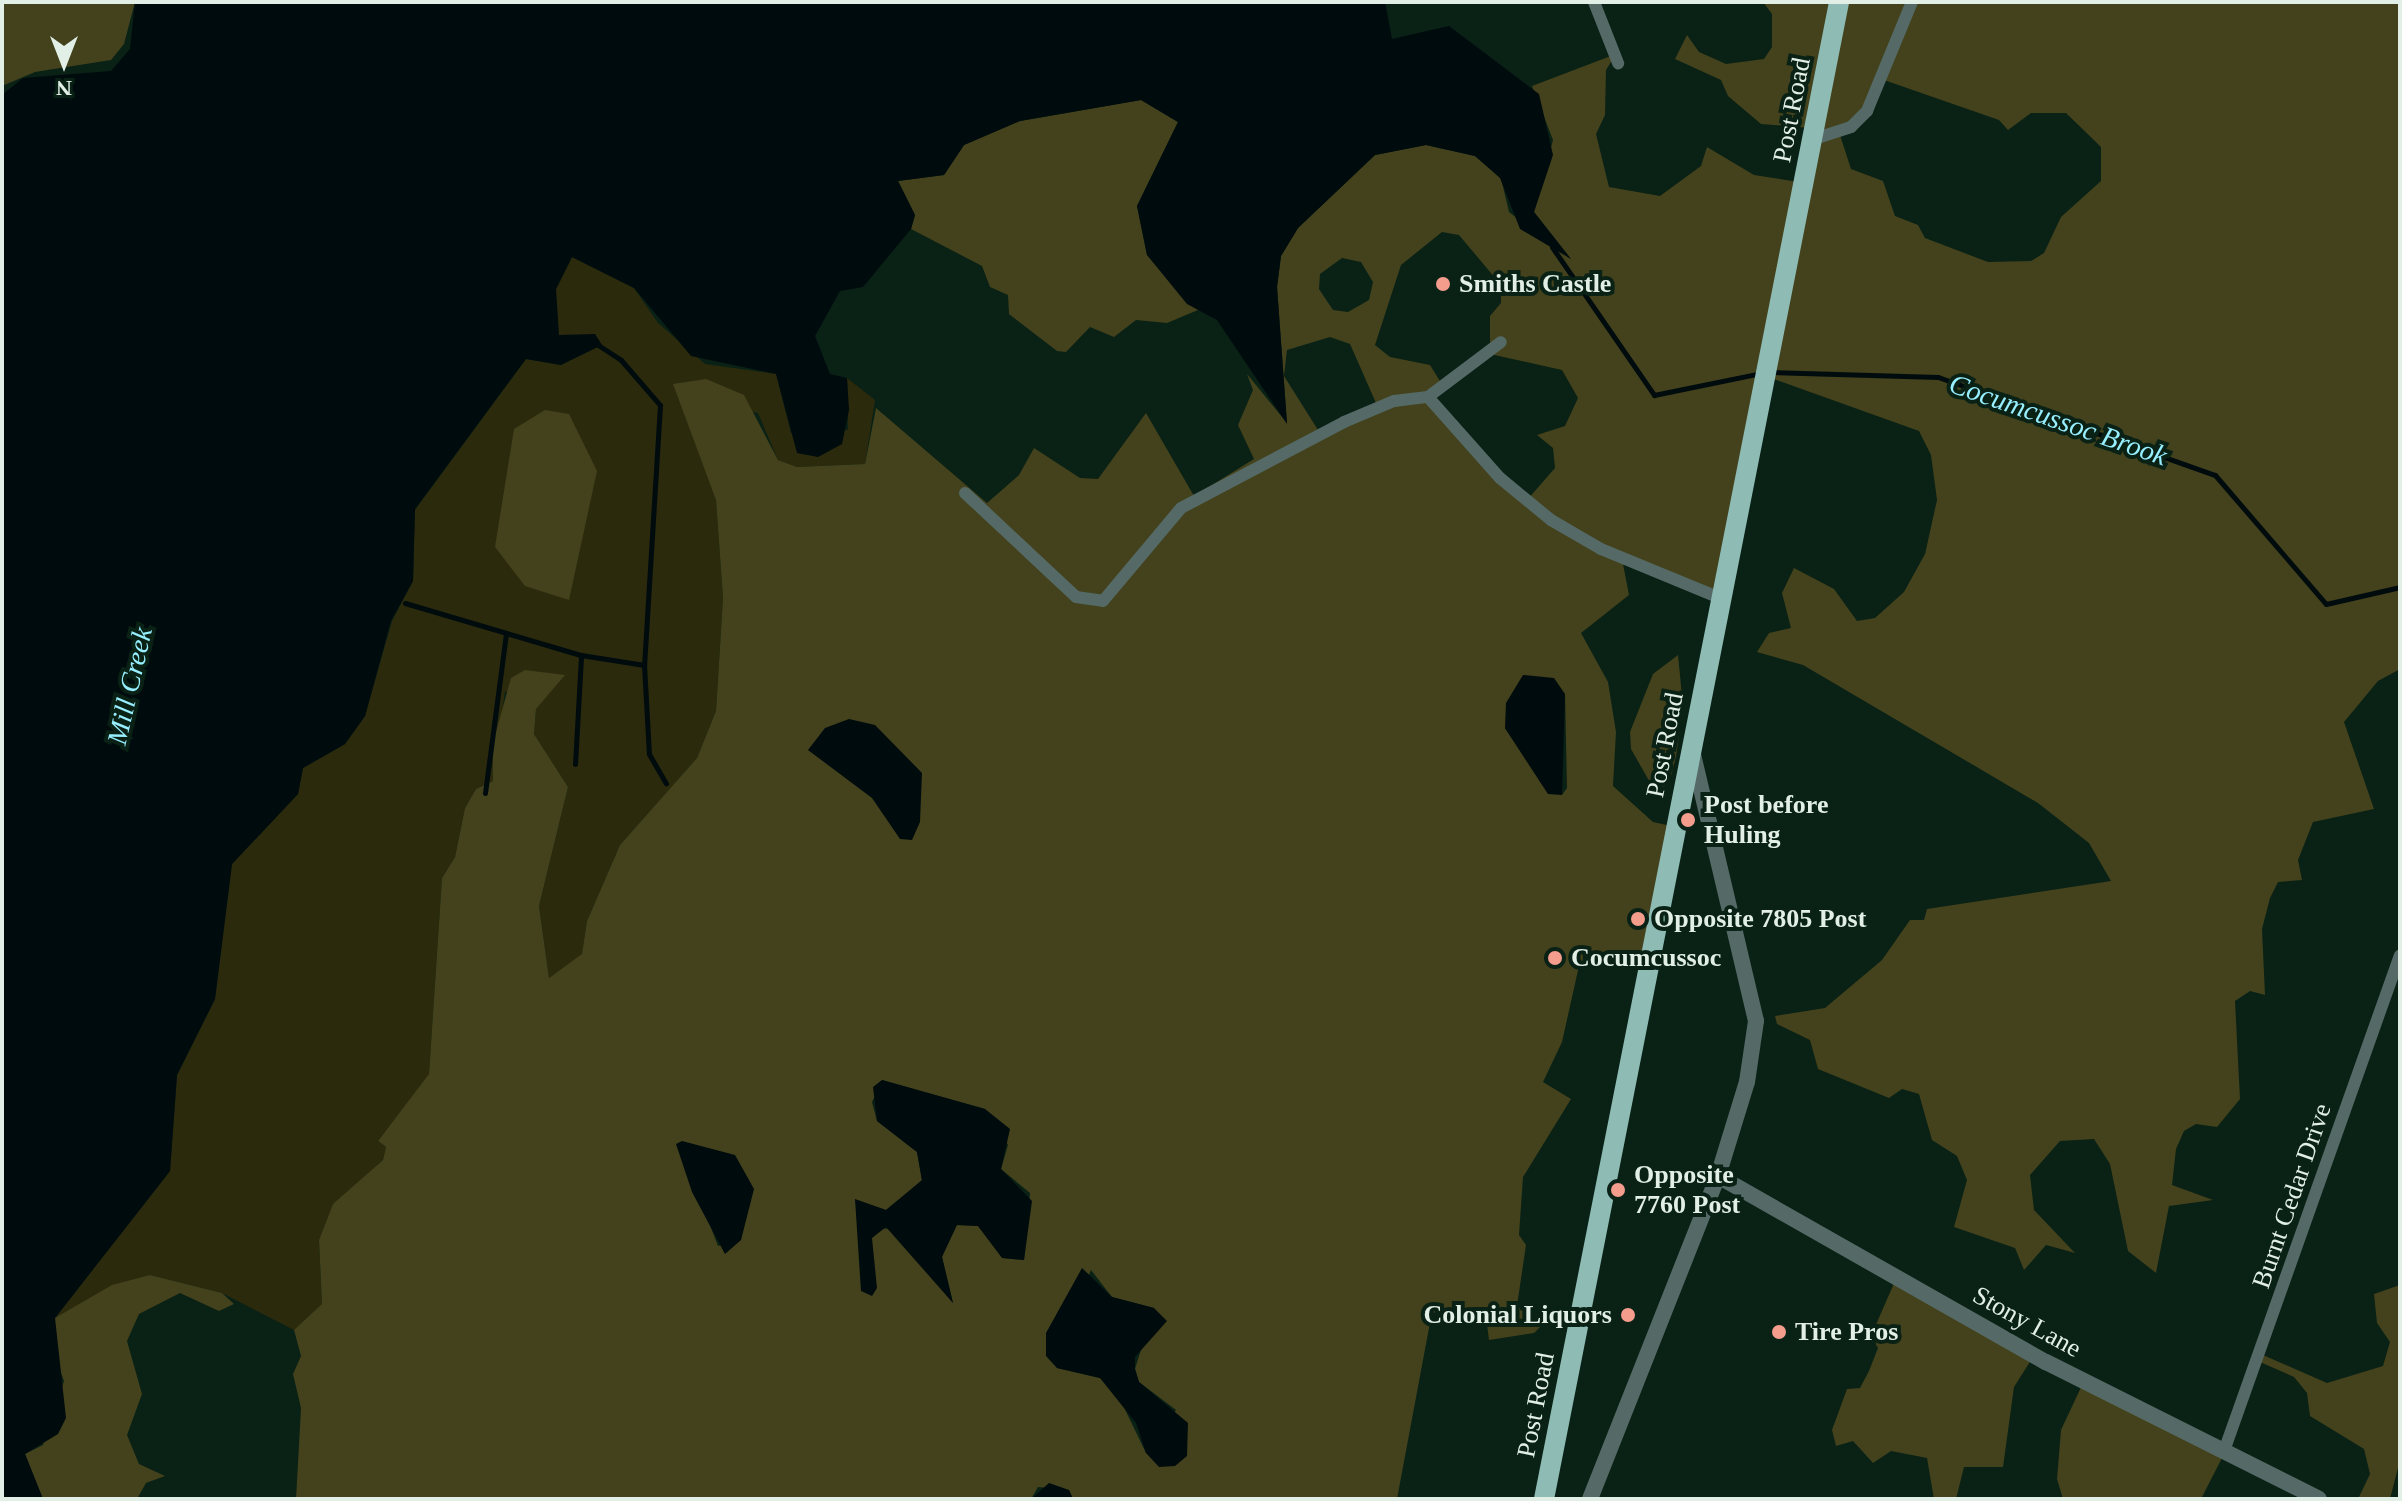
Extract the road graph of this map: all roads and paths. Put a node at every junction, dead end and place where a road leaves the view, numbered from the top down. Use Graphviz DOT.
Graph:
graph roads {
  1 [pos="1594,2"];
  2 [pos="1839,2"];
  3 [pos="1912,2"];
  4 [pos="1618,63"];
  5 [pos="1814,139"];
  6 [pos="1501,342"];
  7 [pos="1428,397"];
  8 [pos="965,493"];
  9 [pos="1720,598"];
  10 [pos="1691,747"];
  11 [pos="2400,955"];
  12 [pos="1718,1176"];
  13 [pos="2224,1451"];
  14 [pos="1544,1499"];
  15 [pos="1590,1499"];
  16 [pos="2319,1499"];
  1 -- 4 [label="street"];
  2 -- 5 [label="main road, Post Road"];
  3 -- 5 [label="street"];
  5 -- 9 [label="main road, Post Road"];
  6 -- 7 [label="street"];
  7 -- 8 [label="street"];
  7 -- 9 [label="street"];
  9 -- 10 [label="main road, Post Road"];
  10 -- 12 [label="street"];
  10 -- 14 [label="main road, Post Road"];
  11 -- 13 [label="street, Burnt Cedar Drive"];
  12 -- 13 [label="street, Stony Lane"];
  12 -- 15 [label="street"];
  13 -- 16 [label="street, Stony Lane"];
}
